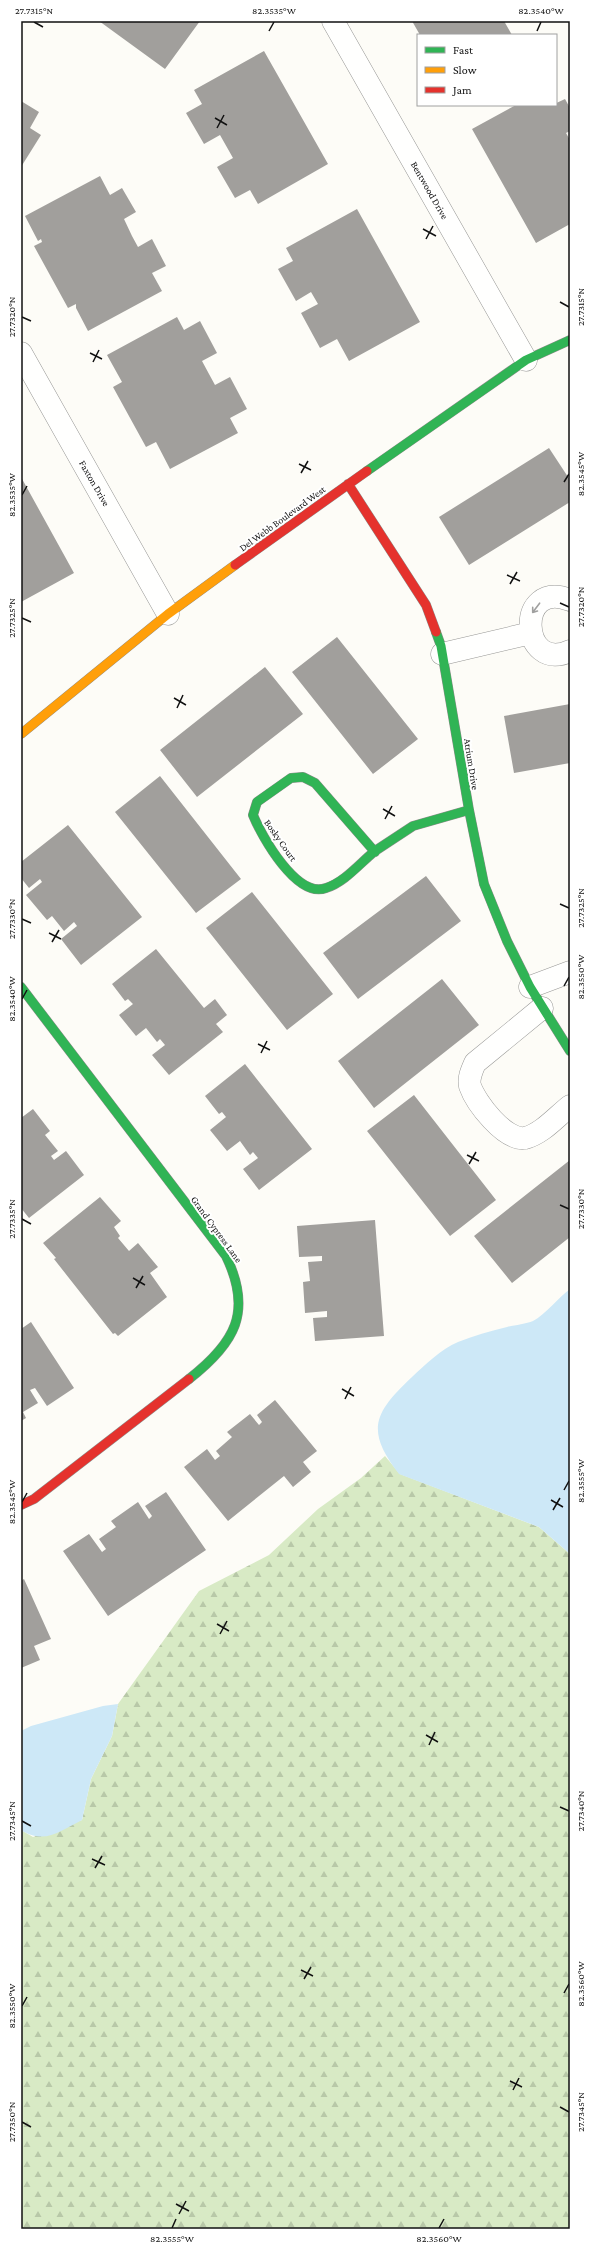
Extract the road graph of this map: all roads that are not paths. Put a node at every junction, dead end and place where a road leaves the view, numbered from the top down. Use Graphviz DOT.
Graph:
graph roads {
  1 [pos="333,21"];
  2 [pos="570,340"];
  3 [pos="21,353"];
  4 [pos="526,360"];
  5 [pos="348,484"];
  6 [pos="570,600"];
  7 [pos="168,614"];
  8 [pos="531,633"];
  9 [pos="570,651"];
  10 [pos="442,654"];
  11 [pos="21,734"];
  12 [pos="469,810"];
  13 [pos="375,852"];
  14 [pos="570,972"];
  15 [pos="21,987"];
  16 [pos="530,988"];
  17 [pos="542,1008"];
  18 [pos="570,1050"];
  19 [pos="570,1106"];
  20 [pos="21,1505"];
  1 -- 4 [label="street, Bentwood Drive"];
  2 -- 4 [label="street, Del Webb Boulevard West"];
  3 -- 7 [label="street, Faxton Drive"];
  4 -- 5 [label="street, Del Webb Boulevard West"];
  5 -- 7 [label="street, Del Webb Boulevard West"];
  5 -- 10 [label="street, Atrium Drive"];
  6 -- 8 [label="street, one-way"];
  7 -- 11 [label="street, Del Webb Boulevard West"];
  8 -- 9 [label="street"];
  8 -- 10 [label="street"];
  10 -- 12 [label="street, Atrium Drive"];
  12 -- 13 [label="street, Bosky Court"];
  12 -- 16 [label="street, Atrium Drive"];
  13 -- 13 [label="street, Bosky Court"];
  14 -- 16 [label="street"];
  15 -- 20 [label="street, Grand Cypress Lane"];
  16 -- 17 [label="street, Atrium Drive"];
  17 -- 18 [label="street, Atrium Drive"];
  17 -- 19 [label="street"];
}
